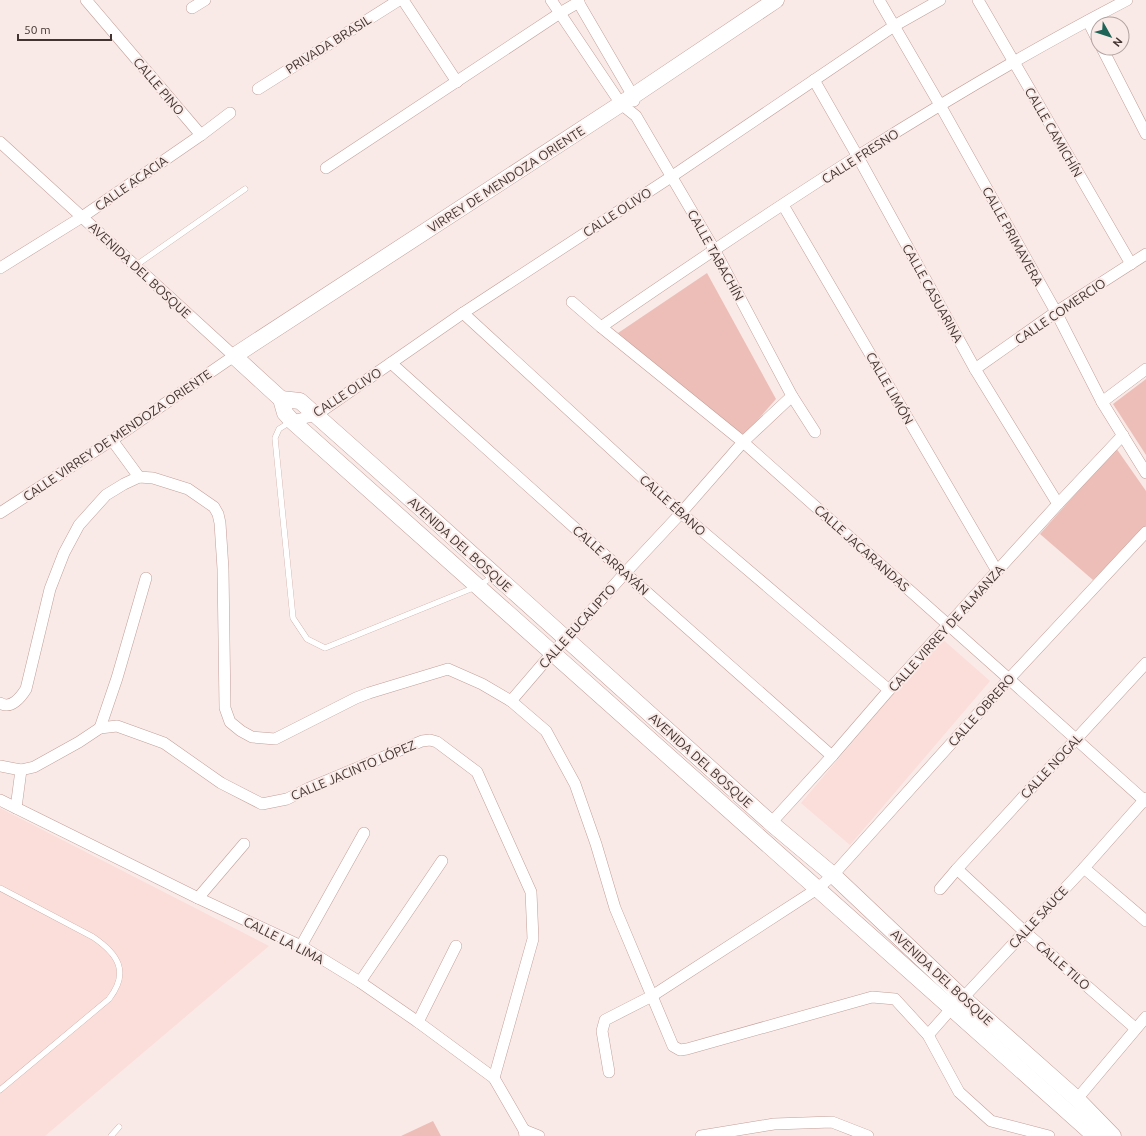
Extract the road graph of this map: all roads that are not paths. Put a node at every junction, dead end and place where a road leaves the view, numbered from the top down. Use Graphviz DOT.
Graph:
graph roads {
  1 [pos="86,0"];
  2 [pos="205,0"];
  3 [pos="399,0"];
  4 [pos="403,0"];
  5 [pos="551,0"];
  6 [pos="776,0"];
  7 [pos="878,0"];
  8 [pos="940,0"];
  9 [pos="978,0"];
  10 [pos="1127,0"];
  11 [pos="578,1"];
  12 [pos="192,8"];
  13 [pos="560,13"];
  14 [pos="1088,21"];
  15 [pos="1090,25"];
  16 [pos="894,26"];
  17 [pos="1106,56"];
  18 [pos="1014,62"];
  19 [pos="814,80"];
  20 [pos="457,82"];
  21 [pos="258,89"];
  22 [pos="627,100"];
  23 [pos="940,105"];
  24 [pos="230,113"];
  25 [pos="1146,134"];
  26 [pos="201,135"];
  27 [pos="0,142"];
  28 [pos="858,157"];
  29 [pos="326,168"];
  30 [pos="671,177"];
  31 [pos="245,189"];
  32 [pos="783,205"];
  33 [pos="82,217"];
  34 [pos="714,249"];
  35 [pos="1146,254"];
  36 [pos="1131,264"];
  37 [pos="135,266"];
  38 [pos="0,268"];
  39 [pos="572,302"];
  40 [pos="1056,312"];
  41 [pos="463,313"];
  42 [pos="601,327"];
  43 [pos="234,356"];
  44 [pos="391,363"];
  45 [pos="975,369"];
  46 [pos="1146,369"];
  47 [pos="792,396"];
  48 [pos="281,399"];
  49 [pos="1102,402"];
  50 [pos="316,415"];
  51 [pos="292,421"];
  52 [pos="815,432"];
  53 [pos="1123,435"];
  54 [pos="112,440"];
  55 [pos="743,442"];
  56 [pos="1146,473"];
  57 [pos="139,477"];
  58 [pos="1058,504"];
  59 [pos="0,513"];
  60 [pos="681,513"];
  61 [pos="1146,532"];
  62 [pos="997,571"];
  63 [pos="625,573"];
  64 [pos="495,575"];
  65 [pos="146,578"];
  66 [pos="478,586"];
  67 [pos="948,625"];
  68 [pos="566,640"];
  69 [pos="553,652"];
  70 [pos="1146,663"];
  71 [pos="1009,679"];
  72 [pos="889,690"];
  73 [pos="511,701"];
  74 [pos="0,703"];
  75 [pos="100,728"];
  76 [pos="1076,739"];
  77 [pos="832,756"];
  78 [pos="0,766"];
  79 [pos="21,770"];
  80 [pos="0,800"];
  81 [pos="1145,800"];
  82 [pos="16,808"];
  83 [pos="771,823"];
  84 [pos="364,833"];
  85 [pos="244,844"];
  86 [pos="442,861"];
  87 [pos="1084,868"];
  88 [pos="957,869"];
  89 [pos="833,875"];
  90 [pos="0,888"];
  91 [pos="818,889"];
  92 [pos="940,889"];
  93 [pos="198,898"];
  94 [pos="1146,921"];
  95 [pos="1025,932"];
  96 [pos="301,946"];
  97 [pos="456,946"];
  98 [pos="360,982"];
  99 [pos="652,996"];
  100 [pos="963,998"];
  101 [pos="951,1009"];
  102 [pos="1146,1017"];
  103 [pos="418,1022"];
  104 [pos="1135,1028"];
  105 [pos="928,1035"];
  106 [pos="609,1072"];
  107 [pos="494,1078"];
  108 [pos="0,1090"];
  109 [pos="1077,1099"];
  110 [pos="119,1127"];
  111 [pos="525,1133"];
  112 [pos="111,1136"];
  113 [pos="540,1136"];
  114 [pos="701,1136"];
  115 [pos="868,1136"];
  116 [pos="1049,1136"];
  117 [pos="1094,1136"];
  118 [pos="1113,1136"];
  1 -- 26 [label="street, CALLE PINO"];
  2 -- 12 [label="street"];
  3 -- 21 [label="street, PRIVADA BRASIL"];
  4 -- 20 [label="street"];
  5 -- 13 [label="street"];
  6 -- 22 [label="street, VIRREY DE MENDOZA ORIENTE"];
  7 -- 16 [label="street, CALLE PRIMAVERA"];
  8 -- 16 [label="street, CALLE OLIVO"];
  9 -- 18 [label="street, CALLE CAMICHÍN"];
  10 -- 14 [label="street, CALLE FRESNO"];
  11 -- 13 [label="street"];
  11 -- 22 [label="street"];
  13 -- 20 [label="street"];
  13 -- 22 [label="street"];
  14 -- 15 [label="street"];
  14 -- 18 [label="street, CALLE FRESNO"];
  16 -- 19 [label="street, CALLE OLIVO"];
  16 -- 23 [label="street, CALLE PRIMAVERA"];
  17 -- 25 [label="street"];
  18 -- 23 [label="street, CALLE FRESNO"];
  18 -- 36 [label="street, CALLE CAMICHÍN"];
  19 -- 28 [label="street, CALLE CASUARINA"];
  19 -- 30 [label="street, CALLE OLIVO"];
  20 -- 29 [label="street"];
  22 -- 30 [label="street, CALLE TABACHÍN"];
  22 -- 43 [label="street, VIRREY DE MENDOZA ORIENTE"];
  23 -- 28 [label="street, CALLE FRESNO"];
  23 -- 40 [label="street, CALLE PRIMAVERA"];
  24 -- 26 [label="street, CALLE ACACIA"];
  26 -- 33 [label="street, CALLE ACACIA"];
  27 -- 33 [label="street, AVENIDA DEL BOSQUE"];
  28 -- 32 [label="street, CALLE FRESNO"];
  28 -- 45 [label="street, CALLE CASUARINA"];
  30 -- 34 [label="street, CALLE TABACHÍN"];
  30 -- 41 [label="street, CALLE OLIVO"];
  31 -- 37 [label="lane"];
  32 -- 34 [label="street, CALLE FRESNO"];
  32 -- 62 [label="street, CALLE LIMÓN"];
  33 -- 37 [label="street, AVENIDA DEL BOSQUE"];
  33 -- 38 [label="street, CALLE ACACIA"];
  34 -- 42 [label="street, CALLE FRESNO"];
  34 -- 47 [label="street, CALLE TABACHÍN"];
  35 -- 36 [label="street, CALLE COMERCIO"];
  36 -- 40 [label="street, CALLE COMERCIO"];
  37 -- 43 [label="street, AVENIDA DEL BOSQUE"];
  39 -- 42 [label="street, CALLE JACARANDAS"];
  40 -- 45 [label="street, CALLE COMERCIO"];
  40 -- 49 [label="street, CALLE PRIMAVERA"];
  41 -- 44 [label="street, CALLE OLIVO"];
  41 -- 60 [label="street, CALLE ÉBANO"];
  42 -- 55 [label="street, CALLE JACARANDAS"];
  43 -- 48 [label="street, AVENIDA DEL BOSQUE"];
  43 -- 54 [label="street, CALLE VIRREY DE MENDOZA ORIENTE"];
  44 -- 50 [label="street, CALLE OLIVO"];
  44 -- 63 [label="street, CALLE ARRAYÁN"];
  45 -- 58 [label="street, CALLE CASUARINA"];
  46 -- 49 [label="street"];
  47 -- 52 [label="street, CALLE TABACHÍN"];
  47 -- 55 [label="street, CALLE EUCALIPTO"];
  48 -- 50 [label="street, AVENIDA DEL BOSQUE"];
  48 -- 51 [label="street, AVENIDA DEL BOSQUE"];
  49 -- 53 [label="street, CALLE PRIMAVERA"];
  50 -- 51 [label="street, CALLE OLIVO"];
  50 -- 64 [label="street, AVENIDA DEL BOSQUE"];
  51 -- 66 [label="street, AVENIDA DEL BOSQUE"];
  51 -- 66 [label="lane"];
  53 -- 56 [label="street, CALLE PRIMAVERA"];
  53 -- 58 [label="street, CALLE VIRREY DE ALMANZA"];
  54 -- 57 [label="street"];
  54 -- 59 [label="street, CALLE VIRREY DE MENDOZA ORIENTE"];
  55 -- 60 [label="street, CALLE EUCALIPTO"];
  55 -- 67 [label="street, CALLE JACARANDAS"];
  57 -- 73 [label="street"];
  57 -- 74 [label="street"];
  58 -- 62 [label="street, CALLE VIRREY DE ALMANZA"];
  60 -- 63 [label="street, CALLE EUCALIPTO"];
  60 -- 72 [label="street, CALLE ÉBANO"];
  61 -- 71 [label="street, CALLE OBRERO"];
  62 -- 67 [label="street, CALLE VIRREY DE ALMANZA"];
  63 -- 68 [label="street, CALLE EUCALIPTO"];
  63 -- 77 [label="street, CALLE ARRAYÁN"];
  64 -- 66 [label="lane"];
  64 -- 68 [label="street, AVENIDA DEL BOSQUE"];
  65 -- 75 [label="street"];
  66 -- 69 [label="street, AVENIDA DEL BOSQUE"];
  67 -- 71 [label="street, CALLE JACARANDAS"];
  67 -- 72 [label="street, CALLE VIRREY DE ALMANZA"];
  68 -- 69 [label="street, CALLE EUCALIPTO"];
  68 -- 83 [label="street, AVENIDA DEL BOSQUE"];
  69 -- 73 [label="street, CALLE EUCALIPTO"];
  69 -- 91 [label="street, AVENIDA DEL BOSQUE"];
  70 -- 76 [label="street, CALLE NOGAL"];
  71 -- 76 [label="street, CALLE JACARANDAS"];
  71 -- 89 [label="street, CALLE OBRERO"];
  72 -- 77 [label="street, CALLE VIRREY DE ALMANZA"];
  73 -- 99 [label="street"];
  75 -- 79 [label="street"];
  75 -- 107 [label="street, CALLE JACINTO LÓPEZ"];
  76 -- 81 [label="street, CALLE JACARANDAS"];
  76 -- 88 [label="street, CALLE NOGAL"];
  77 -- 83 [label="street, CALLE VIRREY DE ALMANZA"];
  78 -- 79 [label="street"];
  79 -- 82 [label="street"];
  80 -- 82 [label="street, CALLE LA LIMA"];
  81 -- 87 [label="street, CALLE SAUCE"];
  82 -- 93 [label="street, CALLE LA LIMA"];
  83 -- 89 [label="street, AVENIDA DEL BOSQUE"];
  84 -- 96 [label="street"];
  85 -- 93 [label="street"];
  86 -- 98 [label="street"];
  87 -- 94 [label="street"];
  87 -- 95 [label="street, CALLE SAUCE"];
  88 -- 92 [label="street, CALLE NOGAL"];
  88 -- 95 [label="street, CALLE TILO"];
  89 -- 91 [label="street, CALLE OBRERO"];
  89 -- 100 [label="street, AVENIDA DEL BOSQUE"];
  90 -- 108 [label="lane"];
  91 -- 99 [label="street, CALLE OBRERO"];
  91 -- 101 [label="street, AVENIDA DEL BOSQUE"];
  93 -- 96 [label="street, CALLE LA LIMA"];
  95 -- 100 [label="street, CALLE SAUCE"];
  95 -- 104 [label="street, CALLE TILO"];
  96 -- 98 [label="street, CALLE LA LIMA"];
  97 -- 103 [label="street"];
  98 -- 103 [label="street, CALLE LA LIMA"];
  99 -- 105 [label="street"];
  99 -- 106 [label="street, CALLE OBRERO"];
  100 -- 101 [label="street, CALLE SAUCE"];
  100 -- 109 [label="street, AVENIDA DEL BOSQUE"];
  101 -- 105 [label="street, CALLE SAUCE"];
  101 -- 117 [label="street, AVENIDA DEL BOSQUE"];
  102 -- 104 [label="street"];
  103 -- 107 [label="street, CALLE LA LIMA"];
  104 -- 109 [label="street"];
  105 -- 116 [label="street"];
  107 -- 111 [label="street, CALLE LA LIMA"];
  109 -- 118 [label="street, AVENIDA DEL BOSQUE"];
  110 -- 112 [label="lane"];
  111 -- 113 [label="street"];
  114 -- 115 [label="street"];
}
